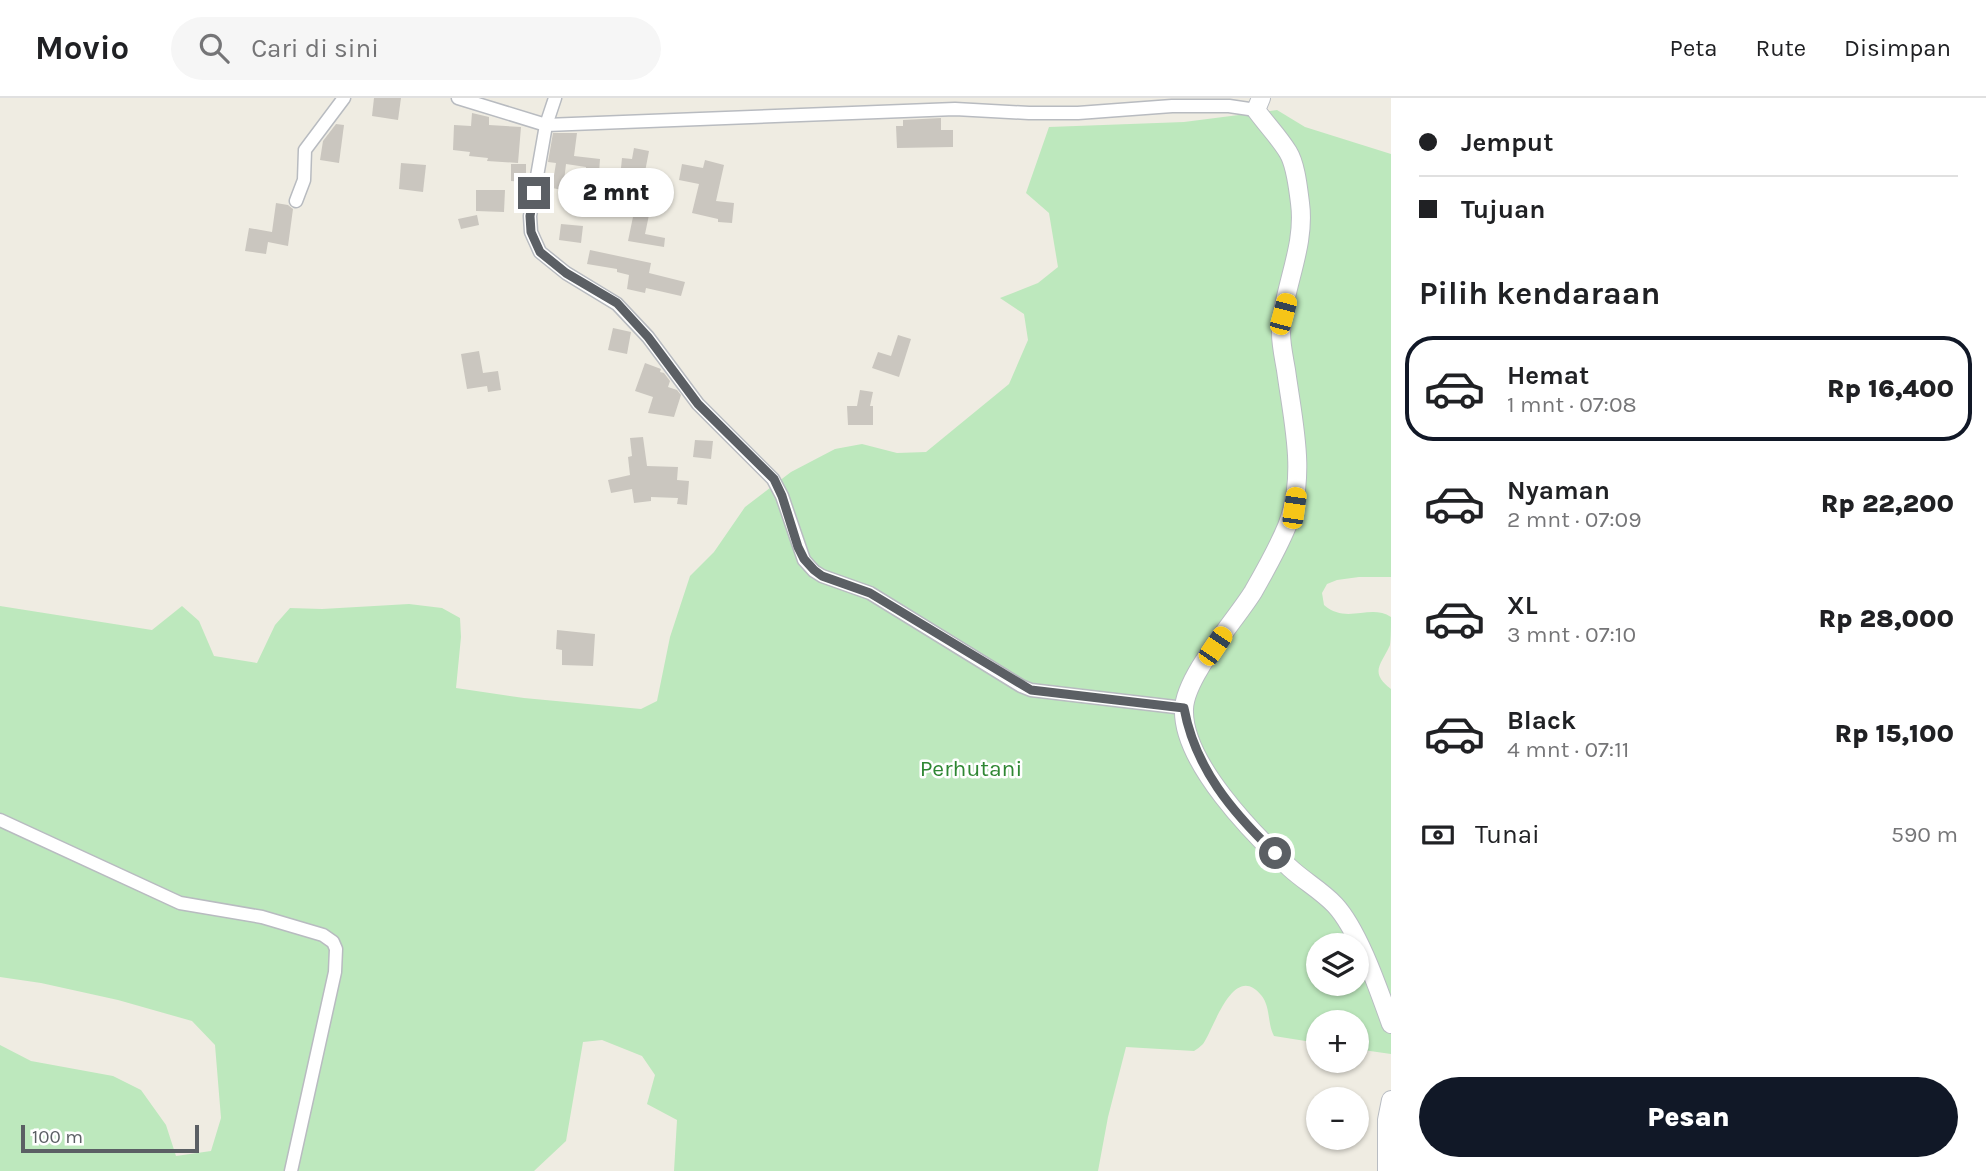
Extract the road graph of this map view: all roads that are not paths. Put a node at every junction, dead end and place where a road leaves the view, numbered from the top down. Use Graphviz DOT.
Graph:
graph roads {
  1 [pos="344,98"];
  2 [pos="458,98"];
  3 [pos="555,98"];
  4 [pos="1259,102"];
  5 [pos="909,104"];
  6 [pos="546,125"];
  7 [pos="296,201"];
  8 [pos="1184,708"];
  9 [pos="0,820"];
  10 [pos="1391,1024"];
  11 [pos="1391,1100"];
  12 [pos="290,1171"];
  13 [pos="1387,1171"];
  1 -- 7 [label="street"];
  2 -- 6 [label="street"];
  3 -- 6 [label="street"];
  4 -- 5 [label="street"];
  4 -- 8 [label="street"];
  5 -- 6 [label="street"];
  6 -- 8 [label="street"];
  8 -- 10 [label="street"];
  9 -- 12 [label="street"];
  11 -- 13 [label="street"];
}
